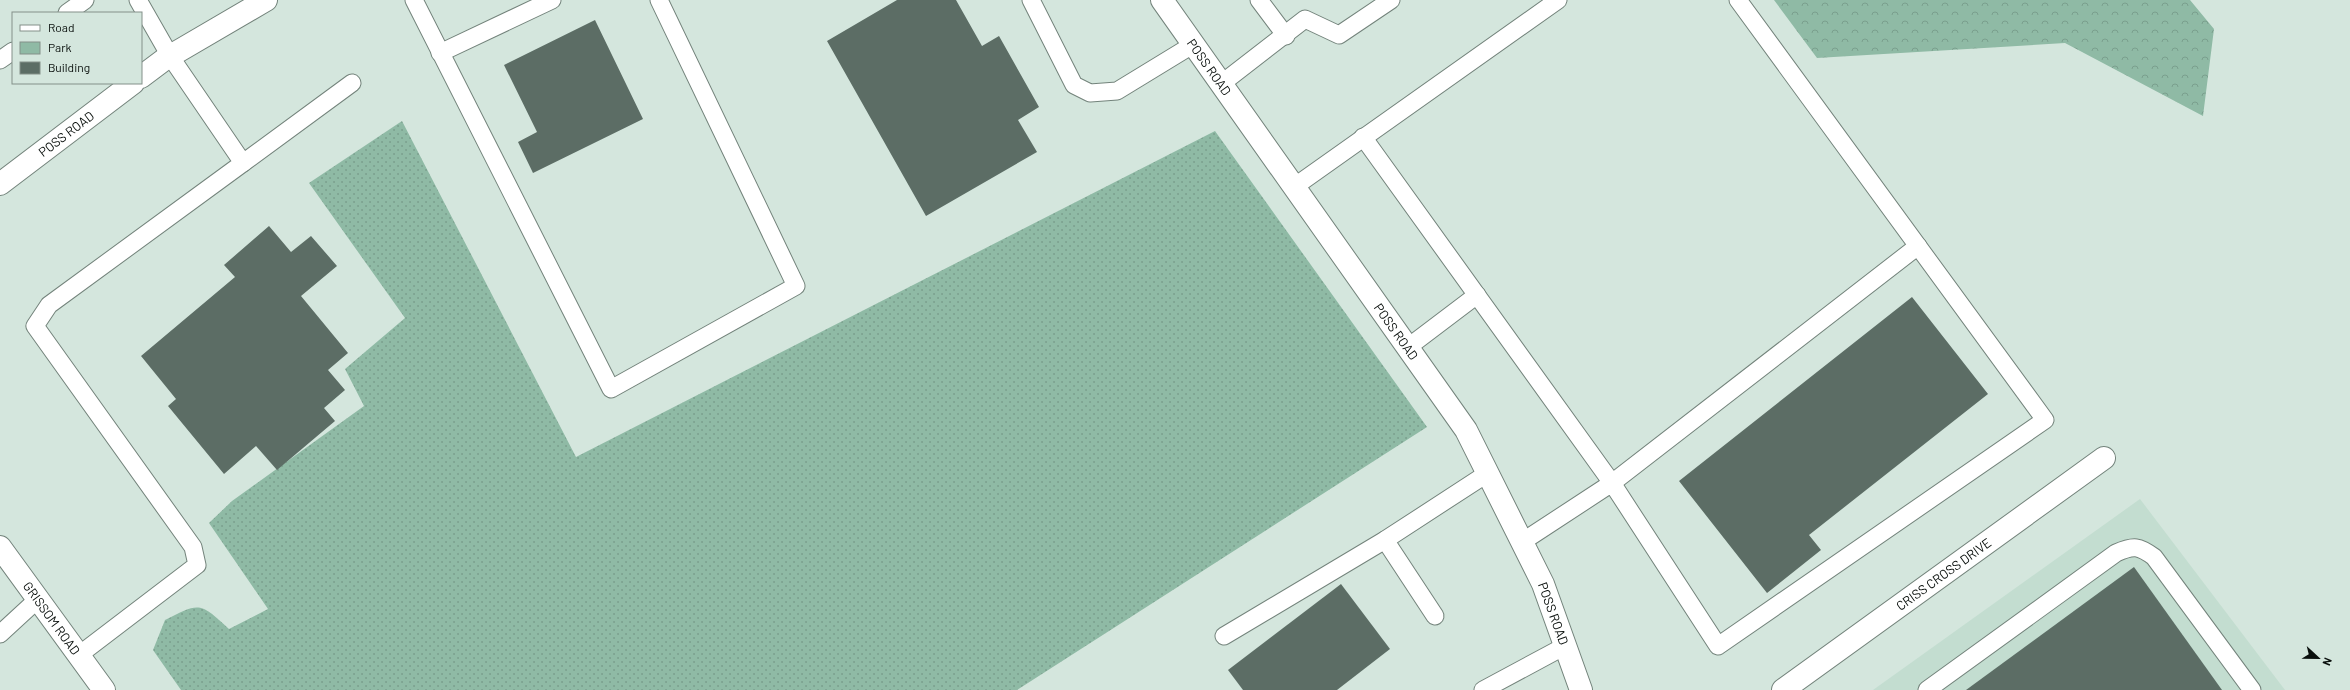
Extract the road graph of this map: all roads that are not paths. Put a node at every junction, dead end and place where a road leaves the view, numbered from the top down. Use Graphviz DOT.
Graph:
graph roads {
  1 [pos="85,0"];
  2 [pos="138,0"];
  3 [pos="266,0"];
  4 [pos="414,0"];
  5 [pos="552,0"];
  6 [pos="659,0"];
  7 [pos="1031,0"];
  8 [pos="1162,0"];
  9 [pos="1259,0"];
  10 [pos="1391,0"];
  11 [pos="1558,0"];
  12 [pos="1738,0"];
  13 [pos="68,12"];
  14 [pos="1286,36"];
  15 [pos="1194,44"];
  16 [pos="12,52"];
  17 [pos="440,53"];
  18 [pos="170,56"];
  19 [pos="0,60"];
  20 [pos="142,76"];
  21 [pos="352,83"];
  22 [pos="132,84"];
  23 [pos="1220,84"];
  24 [pos="1363,137"];
  25 [pos="244,163"];
  26 [pos="0,184"];
  27 [pos="1294,187"];
  28 [pos="1918,246"];
  29 [pos="1477,295"];
  30 [pos="1407,348"];
  31 [pos="2104,458"];
  32 [pos="1488,474"];
  33 [pos="1612,483"];
  34 [pos="1385,540"];
  35 [pos="1522,542"];
  36 [pos="0,547"];
  37 [pos="38,599"];
  38 [pos="1435,616"];
  39 [pos="0,634"];
  40 [pos="1224,636"];
  41 [pos="1565,646"];
  42 [pos="79,655"];
  43 [pos="1488,689"];
  44 [pos="104,690"];
  45 [pos="1581,690"];
  46 [pos="1783,690"];
  47 [pos="1927,690"];
  48 [pos="2252,690"];
  1 -- 13 [label="lane"];
  2 -- 18 [label="lane"];
  3 -- 18 [label="street"];
  4 -- 17 [label="lane"];
  5 -- 17 [label="lane"];
  6 -- 17 [label="lane"];
  7 -- 15 [label="lane"];
  8 -- 15 [label="street, POSS ROAD"];
  9 -- 14 [label="lane"];
  10 -- 14 [label="lane"];
  11 -- 24 [label="lane"];
  12 -- 28 [label="lane"];
  14 -- 23 [label="lane"];
  15 -- 23 [label="street, POSS ROAD"];
  16 -- 19 [label="lane"];
  18 -- 20 [label="street"];
  18 -- 25 [label="lane"];
  21 -- 25 [label="lane"];
  22 -- 26 [label="street, POSS ROAD"];
  23 -- 27 [label="street, POSS ROAD"];
  24 -- 27 [label="lane"];
  24 -- 29 [label="lane"];
  25 -- 42 [label="lane"];
  27 -- 30 [label="street, POSS ROAD"];
  28 -- 33 [label="lane"];
  28 -- 33 [label="lane"];
  29 -- 30 [label="lane"];
  29 -- 33 [label="lane"];
  30 -- 32 [label="street, POSS ROAD"];
  31 -- 46 [label="street, CRISS CROSS DRIVE"];
  32 -- 34 [label="lane"];
  32 -- 35 [label="street, POSS ROAD"];
  33 -- 35 [label="lane"];
  34 -- 38 [label="lane"];
  34 -- 40 [label="lane"];
  35 -- 41 [label="street, POSS ROAD"];
  36 -- 37 [label="street, GRISSOM ROAD"];
  37 -- 39 [label="lane"];
  37 -- 42 [label="street, GRISSOM ROAD"];
  41 -- 43 [label="lane"];
  41 -- 45 [label="street, POSS ROAD"];
  42 -- 44 [label="street, GRISSOM ROAD"];
  47 -- 48 [label="lane"];
}
